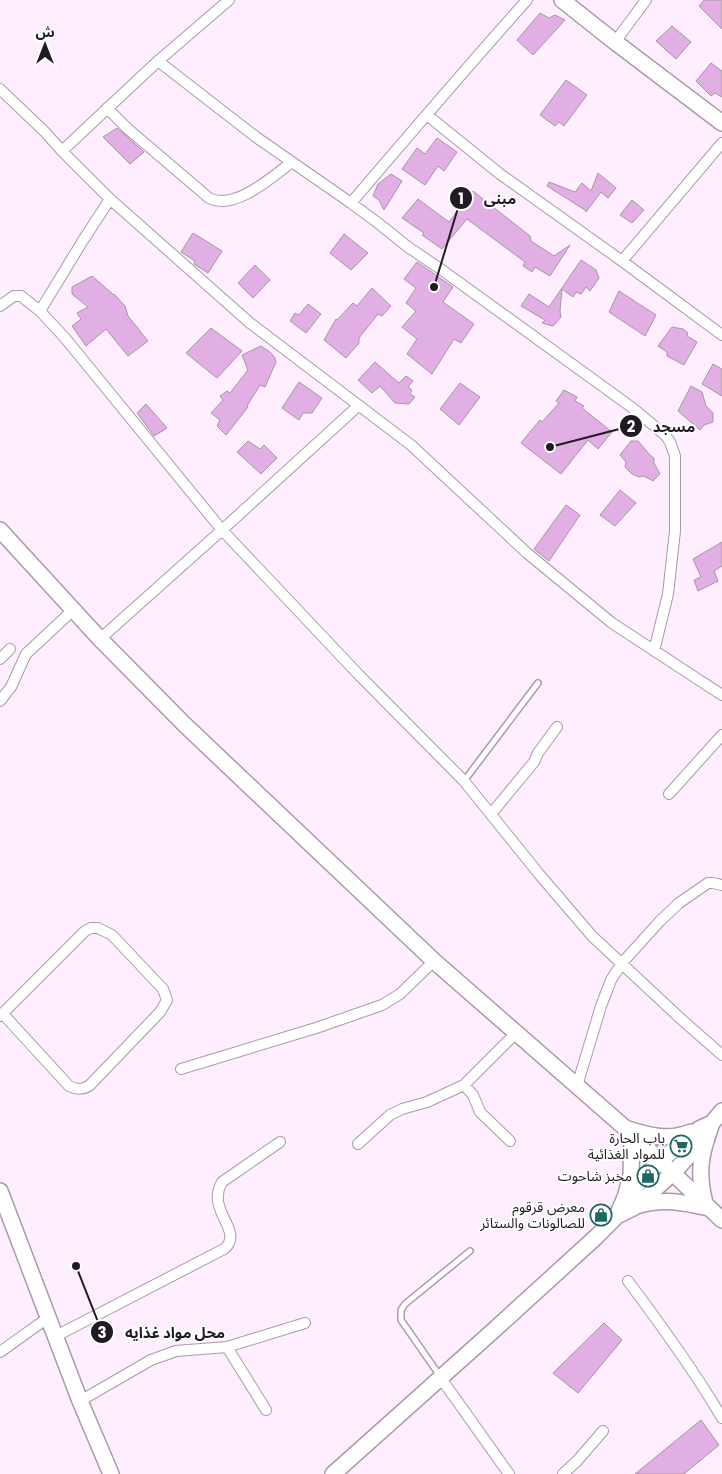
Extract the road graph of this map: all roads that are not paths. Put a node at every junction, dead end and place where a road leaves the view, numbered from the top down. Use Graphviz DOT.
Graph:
graph roads {
  1 [pos="229,0"];
  2 [pos="527,0"];
  3 [pos="562,0"];
  4 [pos="646,0"];
  5 [pos="615,42"];
  6 [pos="158,61"];
  7 [pos="0,89"];
  8 [pos="107,108"];
  9 [pos="427,115"];
  10 [pos="722,123"];
  11 [pos="722,143"];
  12 [pos="62,151"];
  13 [pos="292,162"];
  14 [pos="110,199"];
  15 [pos="351,203"];
  16 [pos="622,261"];
  17 [pos="0,306"];
  18 [pos="40,311"];
  19 [pos="722,335"];
  20 [pos="358,406"];
  21 [pos="0,530"];
  22 [pos="222,530"];
  23 [pos="74,610"];
  24 [pos="100,639"];
  25 [pos="10,649"];
  26 [pos="654,651"];
  27 [pos="0,659"];
  28 [pos="538,683"];
  29 [pos="722,695"];
  30 [pos="0,701"];
  31 [pos="558,727"];
  32 [pos="722,735"];
  33 [pos="464,781"];
  34 [pos="669,794"];
  35 [pos="491,814"];
  36 [pos="722,885"];
  37 [pos="434,961"];
  38 [pos="622,963"];
  39 [pos="1,1015"];
  40 [pos="516,1032"];
  41 [pos="722,1055"];
  42 [pos="181,1069"];
  43 [pos="464,1085"];
  44 [pos="577,1086"];
  45 [pos="722,1111"];
  46 [pos="706,1129"];
  47 [pos="628,1131"];
  48 [pos="510,1141"];
  49 [pos="280,1142"];
  50 [pos="358,1144"];
  51 [pos="660,1161"];
  52 [pos="673,1173"];
  53 [pos="0,1191"];
  54 [pos="630,1202"];
  55 [pos="707,1205"];
  56 [pos="722,1220"];
  57 [pos="470,1251"];
  58 [pos="628,1281"];
  59 [pos="48,1317"];
  60 [pos="305,1323"];
  61 [pos="56,1336"];
  62 [pos="227,1347"];
  63 [pos="0,1352"];
  64 [pos="440,1377"];
  65 [pos="80,1401"];
  66 [pos="266,1410"];
  67 [pos="722,1418"];
  68 [pos="603,1431"];
  69 [pos="111,1474"];
  70 [pos="333,1474"];
  71 [pos="509,1474"];
  72 [pos="562,1474"];
  1 -- 6 [label="street"];
  2 -- 9 [label="street"];
  3 -- 5 [label="street"];
  4 -- 5 [label="street"];
  5 -- 10 [label="street"];
  6 -- 8 [label="street"];
  6 -- 13 [label="street"];
  7 -- 12 [label="street"];
  8 -- 12 [label="street"];
  8 -- 13 [label="street"];
  9 -- 15 [label="street"];
  9 -- 16 [label="street"];
  11 -- 16 [label="street"];
  12 -- 14 [label="street"];
  13 -- 15 [label="street"];
  14 -- 18 [label="street"];
  14 -- 20 [label="street"];
  15 -- 26 [label="street"];
  16 -- 19 [label="street"];
  17 -- 18 [label="street"];
  18 -- 22 [label="street"];
  20 -- 22 [label="street"];
  20 -- 26 [label="street"];
  21 -- 23 [label="street"];
  22 -- 24 [label="street"];
  22 -- 33 [label="street"];
  23 -- 24 [label="street"];
  23 -- 30 [label="street"];
  24 -- 37 [label="street"];
  25 -- 27 [label="street"];
  26 -- 29 [label="street"];
  28 -- 33 [label="lane"];
  31 -- 35 [label="street"];
  32 -- 34 [label="street"];
  33 -- 35 [label="street"];
  35 -- 38 [label="street"];
  36 -- 38 [label="street"];
  37 -- 40 [label="street"];
  37 -- 42 [label="street"];
  38 -- 41 [label="street"];
  38 -- 44 [label="street"];
  39 -- 39 [label="street"];
  40 -- 43 [label="street"];
  40 -- 44 [label="street"];
  43 -- 48 [label="street"];
  43 -- 50 [label="street"];
  44 -- 47 [label="street"];
  45 -- 46 [label="street"];
  46 -- 47 [label="street"];
  46 -- 51 [label="street"];
  46 -- 52 [label="street"];
  46 -- 55 [label="street"];
  47 -- 51 [label="street"];
  47 -- 54 [label="street"];
  49 -- 61 [label="street"];
  51 -- 52 [label="street"];
  51 -- 54 [label="street"];
  52 -- 54 [label="street"];
  52 -- 55 [label="street"];
  53 -- 59 [label="street"];
  54 -- 55 [label="street"];
  54 -- 64 [label="street"];
  55 -- 56 [label="street"];
  57 -- 64 [label="lane"];
  58 -- 67 [label="street"];
  59 -- 61 [label="street"];
  59 -- 63 [label="street"];
  60 -- 62 [label="street"];
  61 -- 65 [label="street"];
  62 -- 65 [label="street"];
  62 -- 66 [label="street"];
  64 -- 70 [label="street"];
  64 -- 71 [label="street"];
  65 -- 69 [label="street"];
  68 -- 72 [label="street"];
}
